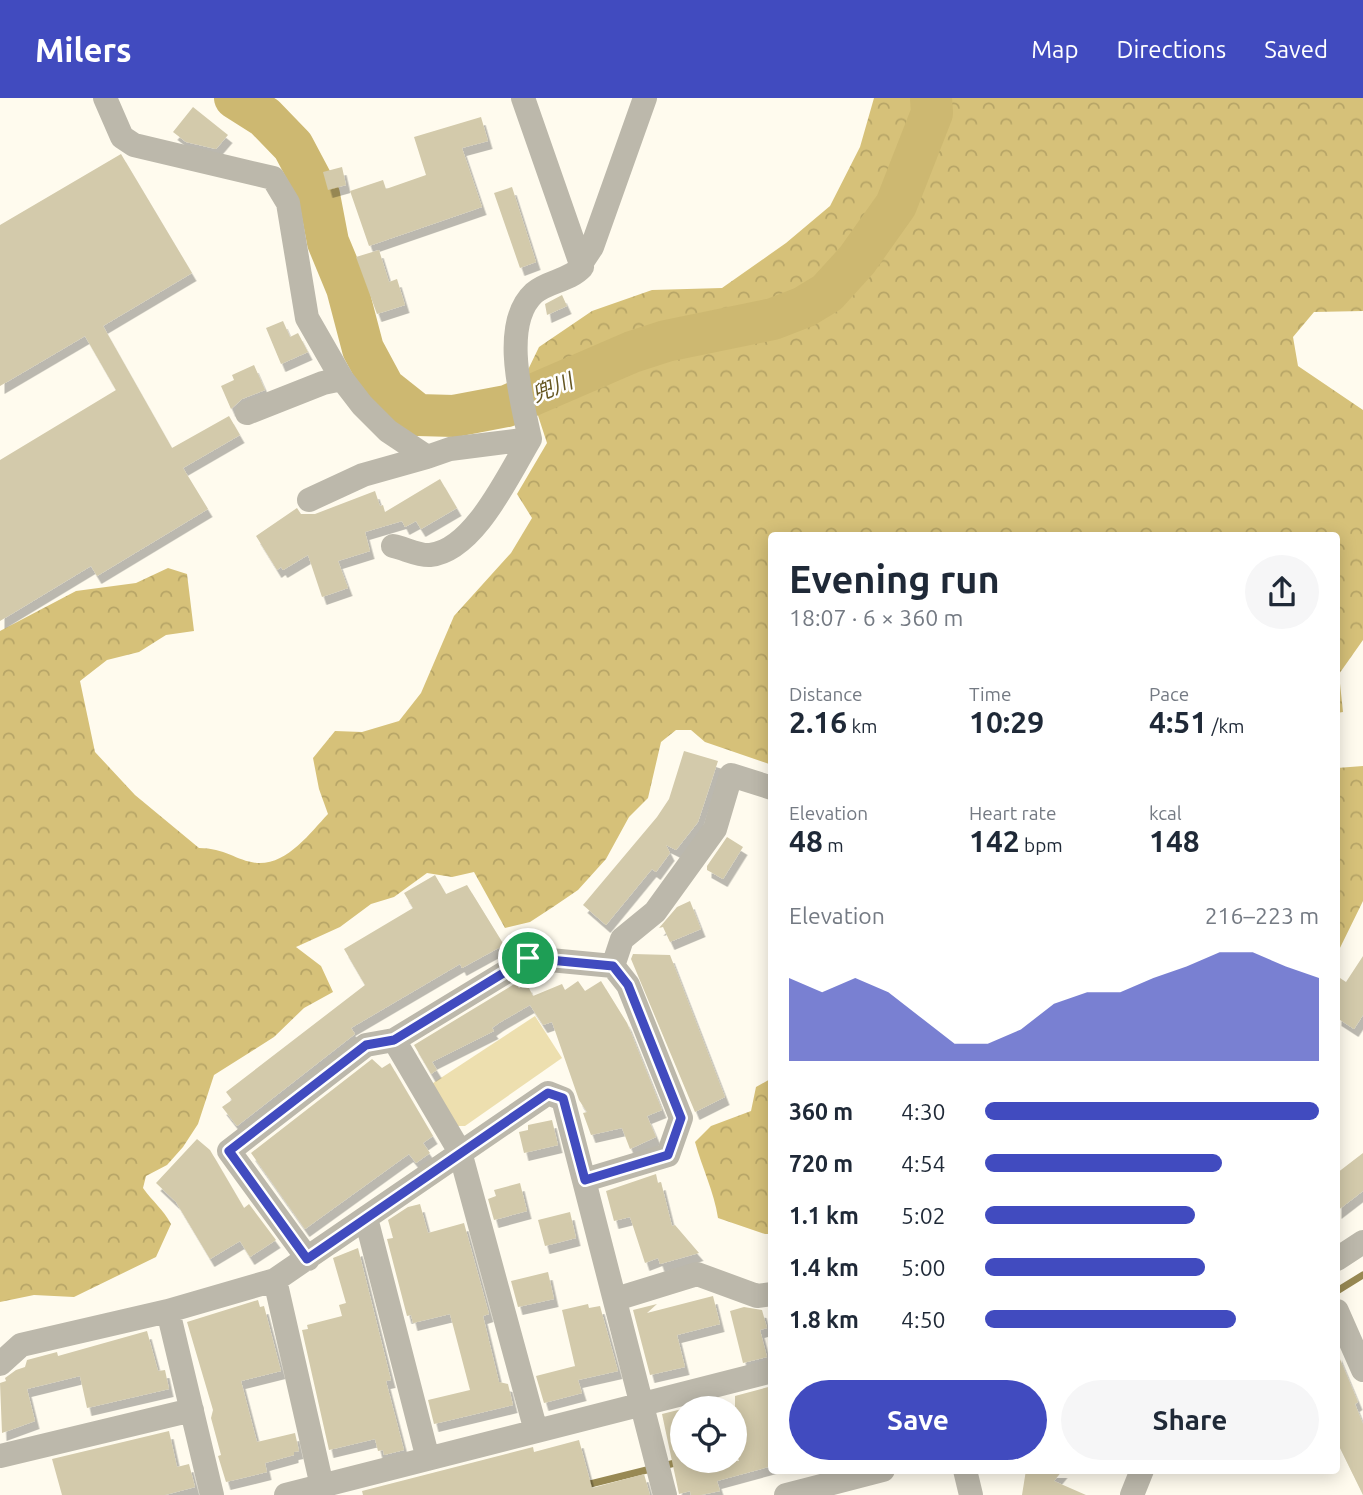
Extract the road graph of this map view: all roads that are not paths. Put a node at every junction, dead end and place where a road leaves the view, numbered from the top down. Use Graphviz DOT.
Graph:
graph roads {
  1 [pos="105,98"];
  2 [pos="523,98"];
  3 [pos="645,98"];
  4 [pos="582,262"];
  5 [pos="342,379"];
  6 [pos="247,413"];
  7 [pos="530,439"];
  8 [pos="428,457"];
  9 [pos="309,500"];
  10 [pos="393,546"];
  11 [pos="768,787"];
  12 [pos="613,966"];
  13 [pos="394,1040"];
  14 [pos="460,1152"];
  15 [pos="585,1180"];
  16 [pos="366,1218"];
  17 [pos="1363,1242"];
  18 [pos="1340,1257"];
  19 [pos="307,1259"];
  20 [pos="275,1280"];
  21 [pos="768,1295"];
  22 [pos="616,1299"];
  23 [pos="168,1311"];
  24 [pos="1340,1318"];
  25 [pos="0,1364"];
  26 [pos="1363,1370"];
  27 [pos="768,1372"];
  28 [pos="642,1402"];
  29 [pos="192,1410"];
  30 [pos="536,1431"];
  31 [pos="0,1456"];
  32 [pos="428,1458"];
  33 [pos="867,1474"];
  34 [pos="966,1474"];
  35 [pos="1140,1474"];
  36 [pos="322,1486"];
  37 [pos="212,1495"];
  38 [pos="286,1495"];
  39 [pos="665,1495"];
  40 [pos="786,1495"];
  41 [pos="971,1495"];
  42 [pos="1132,1495"];
  1 -- 5 [label="street"];
  2 -- 4 [label="street"];
  3 -- 4 [label="street"];
  4 -- 7 [label="street"];
  5 -- 6 [label="street"];
  5 -- 8 [label="street"];
  7 -- 8 [label="street"];
  7 -- 10 [label="street"];
  8 -- 9 [label="street"];
  11 -- 12 [label="street"];
  12 -- 13 [label="street"];
  12 -- 15 [label="street"];
  13 -- 14 [label="street"];
  13 -- 19 [label="street"];
  14 -- 15 [label="street"];
  14 -- 16 [label="street"];
  14 -- 30 [label="street"];
  15 -- 22 [label="street"];
  16 -- 19 [label="street"];
  16 -- 32 [label="street"];
  17 -- 18 [label="street"];
  19 -- 20 [label="street"];
  20 -- 23 [label="street"];
  20 -- 36 [label="street"];
  21 -- 22 [label="street"];
  22 -- 28 [label="street"];
  23 -- 25 [label="street"];
  23 -- 29 [label="street"];
  24 -- 26 [label="street"];
  27 -- 28 [label="street"];
  28 -- 30 [label="street"];
  28 -- 39 [label="street"];
  29 -- 31 [label="street"];
  29 -- 37 [label="street"];
  30 -- 32 [label="street"];
  32 -- 36 [label="street"];
  33 -- 40 [label="street"];
  34 -- 41 [label="street"];
  35 -- 42 [label="street"];
  36 -- 38 [label="street"];
}
